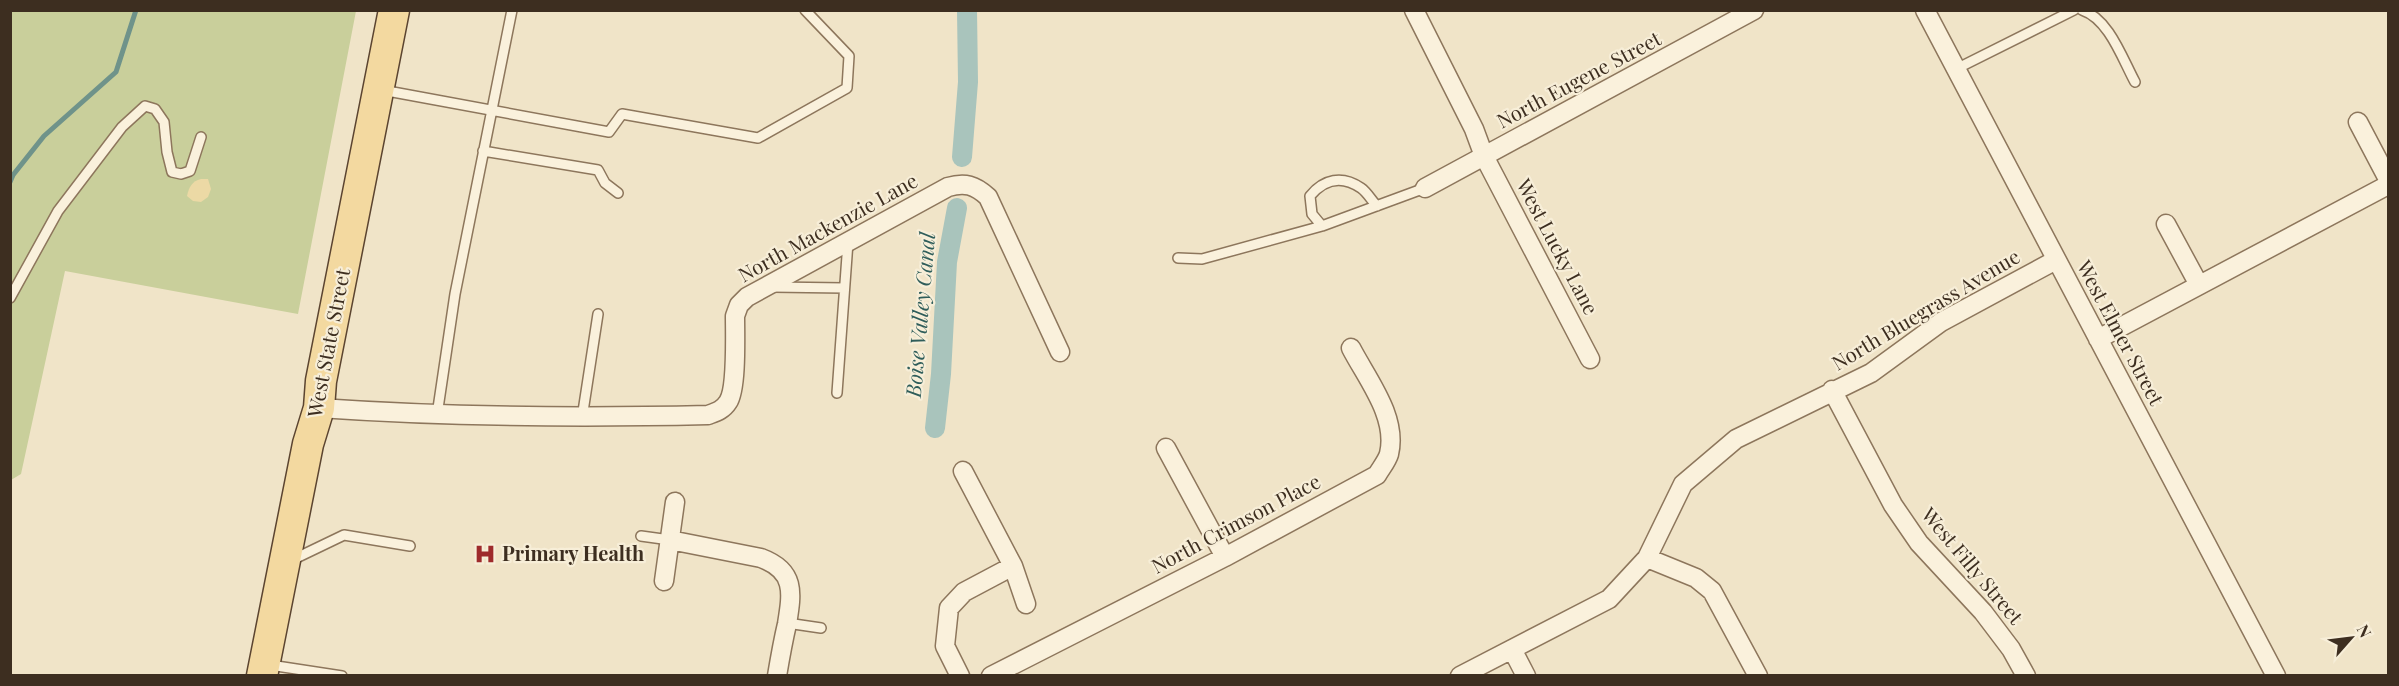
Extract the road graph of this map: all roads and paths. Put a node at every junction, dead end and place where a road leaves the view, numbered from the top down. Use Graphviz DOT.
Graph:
graph roads {
  1 [pos="394,10"];
  2 [pos="512,10"];
  3 [pos="805,10"];
  4 [pos="1414,10"];
  5 [pos="1754,10"];
  6 [pos="1925,10"];
  7 [pos="2074,10"];
  8 [pos="2082,10"];
  9 [pos="1956,69"];
  10 [pos="2135,82"];
  11 [pos="378,89"];
  12 [pos="491,110"];
  13 [pos="2358,122"];
  14 [pos="201,137"];
  15 [pos="483,151"];
  16 [pos="1484,156"];
  17 [pos="2388,178"];
  18 [pos="2388,185"];
  19 [pos="1425,188"];
  20 [pos="618,194"];
  21 [pos="1377,206"];
  22 [pos="2166,224"];
  23 [pos="1322,226"];
  24 [pos="848,242"];
  25 [pos="1178,258"];
  26 [pos="2056,260"];
  27 [pos="2199,285"];
  28 [pos="763,287"];
  29 [pos="844,288"];
  30 [pos="10,298"];
  31 [pos="598,314"];
  32 [pos="2098,339"];
  33 [pos="1351,348"];
  34 [pos="1060,352"];
  35 [pos="1590,358"];
  36 [pos="1832,390"];
  37 [pos="837,393"];
  38 [pos="319,408"];
  39 [pos="436,415"];
  40 [pos="582,418"];
  41 [pos="1167,448"];
  42 [pos="963,471"];
  43 [pos="675,502"];
  44 [pos="641,536"];
  45 [pos="670,540"];
  46 [pos="410,546"];
  47 [pos="1225,557"];
  48 [pos="1647,558"];
  49 [pos="284,564"];
  50 [pos="1013,566"];
  51 [pos="664,581"];
  52 [pos="1026,604"];
  53 [pos="787,623"];
  54 [pos="821,628"];
  55 [pos="1512,649"];
  56 [pos="263,670"];
  57 [pos="321,674"];
  58 [pos="342,675"];
  59 [pos="777,675"];
  60 [pos="960,675"];
  61 [pos="991,675"];
  62 [pos="1460,675"];
  63 [pos="1526,675"];
  64 [pos="1758,675"];
  65 [pos="2026,675"];
  66 [pos="2276,675"];
  1 -- 11 [label="main road, West State Street"];
  2 -- 12 [label="lane"];
  3 -- 12 [label="lane"];
  4 -- 16 [label="street, West Lucky Lane"];
  5 -- 16 [label="street, North Eugene Street"];
  6 -- 9 [label="street, West Elmer Street"];
  7 -- 9 [label="lane"];
  8 -- 10 [label="lane"];
  9 -- 26 [label="street, West Elmer Street"];
  11 -- 12 [label="lane"];
  11 -- 38 [label="main road, West State Street"];
  12 -- 15 [label="lane"];
  13 -- 17 [label="street"];
  14 -- 30 [label="lane"];
  15 -- 20 [label="lane"];
  15 -- 39 [label="lane"];
  16 -- 19 [label="street, North Eugene Street"];
  16 -- 35 [label="street, West Lucky Lane"];
  18 -- 27 [label="street"];
  19 -- 21 [label="lane"];
  21 -- 23 [label="lane"];
  21 -- 23 [label="lane"];
  22 -- 27 [label="street"];
  23 -- 25 [label="lane"];
  24 -- 28 [label="street, North Mackenzie Lane"];
  24 -- 29 [label="lane"];
  24 -- 34 [label="street, North Mackenzie Lane"];
  26 -- 32 [label="street, West Elmer Street"];
  26 -- 36 [label="street, North Bluegrass Avenue"];
  27 -- 32 [label="street"];
  28 -- 29 [label="lane"];
  28 -- 40 [label="street, North Mackenzie Lane"];
  29 -- 37 [label="lane"];
  31 -- 40 [label="lane"];
  32 -- 66 [label="street, West Elmer Street"];
  33 -- 47 [label="street, North Crimson Place"];
  36 -- 48 [label="street, North Bluegrass Avenue"];
  36 -- 65 [label="street, West Filly Street"];
  38 -- 39 [label="street, North Mackenzie Lane"];
  38 -- 49 [label="main road, West State Street"];
  39 -- 40 [label="street, North Mackenzie Lane"];
  41 -- 47 [label="street"];
  42 -- 50 [label="street"];
  43 -- 45 [label="street"];
  44 -- 45 [label="lane"];
  45 -- 51 [label="street"];
  45 -- 53 [label="street"];
  46 -- 49 [label="lane"];
  47 -- 61 [label="street, North Crimson Place"];
  48 -- 55 [label="street, North Bluegrass Avenue"];
  48 -- 64 [label="street"];
  49 -- 56 [label="main road, West State Street"];
  50 -- 52 [label="street"];
  50 -- 60 [label="street"];
  53 -- 54 [label="lane"];
  53 -- 59 [label="street"];
  55 -- 62 [label="street, North Bluegrass Avenue"];
  55 -- 63 [label="street"];
  56 -- 57 [label="lane"];
  57 -- 58 [label="lane"];
}
